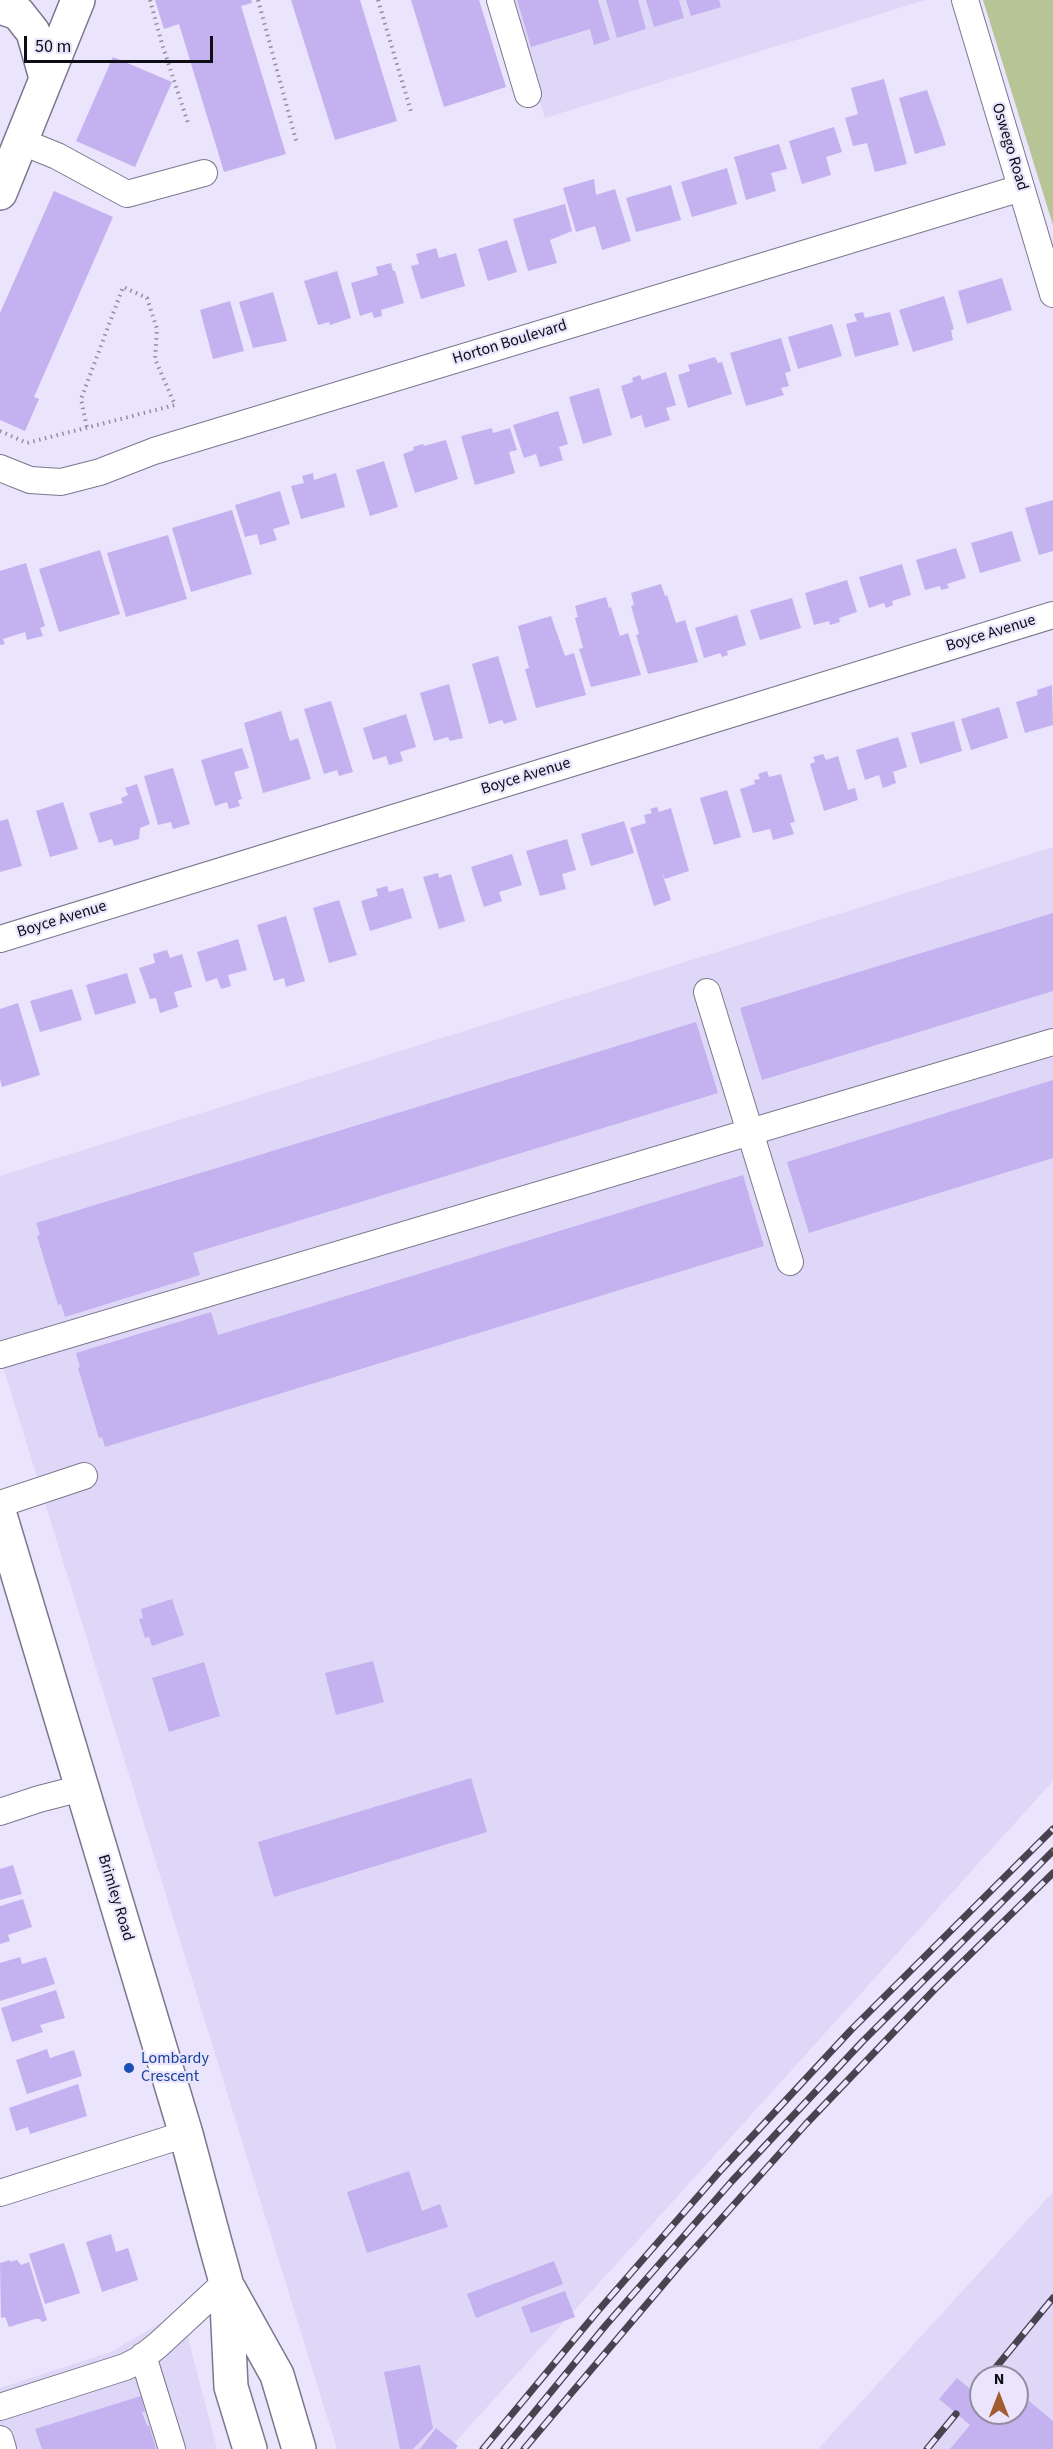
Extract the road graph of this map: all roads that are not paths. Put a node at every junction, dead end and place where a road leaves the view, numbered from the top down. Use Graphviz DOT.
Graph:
graph roads {
  1 [pos="78,0"];
  2 [pos="500,0"];
  3 [pos="965,0"];
  4 [pos="0,7"];
  5 [pos="46,78"];
  6 [pos="528,94"];
  7 [pos="20,141"];
  8 [pos="204,173"];
  9 [pos="1021,188"];
  10 [pos="0,193"];
  11 [pos="1053,294"];
  12 [pos="0,468"];
  13 [pos="1053,615"];
  14 [pos="0,939"];
  15 [pos="707,992"];
  16 [pos="1053,1042"];
  17 [pos="750,1132"];
  18 [pos="790,1262"];
  19 [pos="0,1355"];
  20 [pos="84,1476"];
  21 [pos="0,1503"];
  22 [pos="0,1515"];
  23 [pos="82,1788"];
  24 [pos="0,1812"];
  25 [pos="186,2134"];
  26 [pos="0,2193"];
  27 [pos="226,2282"];
  28 [pos="143,2356"];
  29 [pos="0,2408"];
  30 [pos="0,2439"];
  31 [pos="3,2449"];
  32 [pos="172,2449"];
  33 [pos="250,2449"];
  34 [pos="299,2449"];
  1 -- 5 [label="main road"];
  2 -- 6 [label="street"];
  3 -- 9 [label="street, Oswego Road"];
  4 -- 5 [label="main road"];
  5 -- 7 [label="main road"];
  7 -- 8 [label="street"];
  7 -- 10 [label="main road"];
  9 -- 11 [label="street, Oswego Road"];
  9 -- 12 [label="street, Horton Boulevard"];
  13 -- 14 [label="street, Boyce Avenue"];
  15 -- 17 [label="street"];
  16 -- 17 [label="street"];
  17 -- 18 [label="street"];
  17 -- 19 [label="street"];
  20 -- 21 [label="street"];
  22 -- 23 [label="main road, Brimley Road"];
  23 -- 24 [label="street"];
  23 -- 25 [label="main road, Brimley Road"];
  25 -- 26 [label="street"];
  25 -- 27 [label="main road, Brimley Road"];
  27 -- 28 [label="street"];
  27 -- 33 [label="main road, Brimley Road"];
  27 -- 34 [label="main road, Brimley Road"];
  28 -- 29 [label="street"];
  28 -- 32 [label="street"];
  30 -- 31 [label="street"];
}
